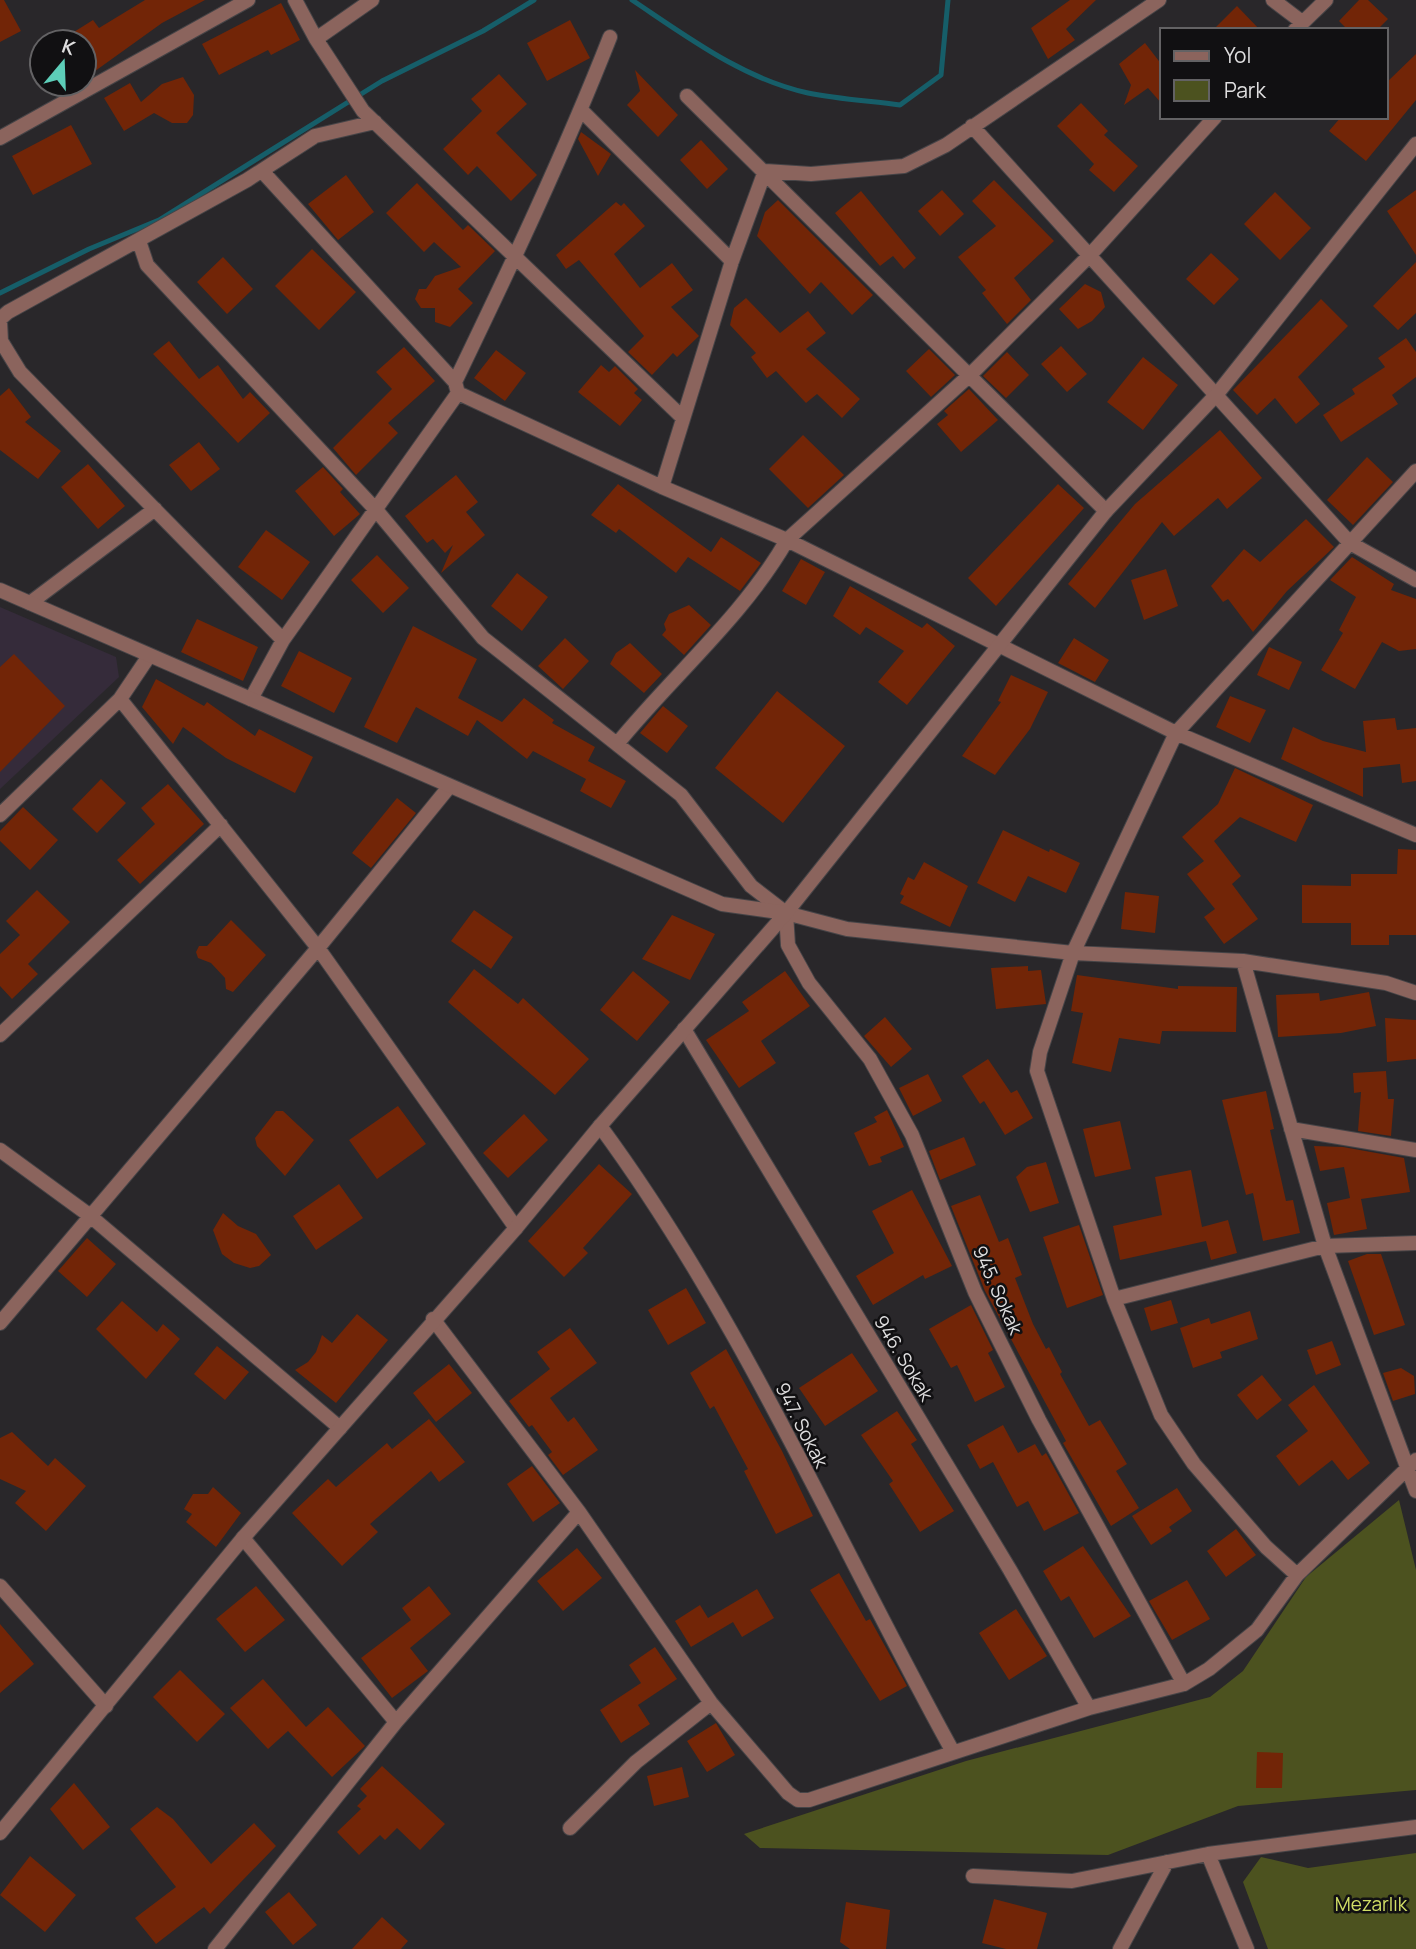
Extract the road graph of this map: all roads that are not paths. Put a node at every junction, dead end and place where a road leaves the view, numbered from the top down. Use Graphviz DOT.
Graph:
graph roads {
  1 [pos="248,0"];
  2 [pos="295,0"];
  3 [pos="372,0"];
  4 [pos="1159,0"];
  5 [pos="1273,0"];
  6 [pos="1326,0"];
  7 [pos="1298,26"];
  8 [pos="610,37"];
  9 [pos="316,39"];
  10 [pos="687,96"];
  11 [pos="581,110"];
  12 [pos="1213,119"];
  13 [pos="375,122"];
  14 [pos="972,126"];
  15 [pos="0,138"];
  16 [pos="1416,144"];
  17 [pos="262,171"];
  18 [pos="765,171"];
  19 [pos="139,241"];
  20 [pos="1090,255"];
  21 [pos="516,256"];
  22 [pos="732,261"];
  23 [pos="0,320"];
  24 [pos="971,374"];
  25 [pos="457,387"];
  26 [pos="1217,394"];
  27 [pos="683,418"];
  28 [pos="1416,471"];
  29 [pos="662,487"];
  30 [pos="155,509"];
  31 [pos="377,511"];
  32 [pos="1106,511"];
  33 [pos="787,540"];
  34 [pos="1350,543"];
  35 [pos="1416,580"];
  36 [pos="0,590"];
  37 [pos="30,603"];
  38 [pos="284,640"];
  39 [pos="997,646"];
  40 [pos="149,656"];
  41 [pos="120,699"];
  42 [pos="251,699"];
  43 [pos="1176,733"];
  44 [pos="617,744"];
  45 [pos="449,787"];
  46 [pos="0,815"];
  47 [pos="220,825"];
  48 [pos="1416,835"];
  49 [pos="786,913"];
  50 [pos="318,948"];
  51 [pos="1073,953"];
  52 [pos="1243,961"];
  53 [pos="1416,993"];
  54 [pos="684,1029"];
  55 [pos="0,1035"];
  56 [pos="600,1126"];
  57 [pos="1291,1129"];
  58 [pos="0,1150"];
  59 [pos="1416,1150"];
  60 [pos="89,1215"];
  61 [pos="516,1228"];
  62 [pos="1416,1243"];
  63 [pos="1325,1246"];
  64 [pos="1114,1299"];
  65 [pos="433,1319"];
  66 [pos="0,1323"];
  67 [pos="340,1428"];
  68 [pos="1412,1464"];
  69 [pos="1416,1491"];
  70 [pos="579,1512"];
  71 [pos="243,1538"];
  72 [pos="1297,1575"];
  73 [pos="0,1586"];
  74 [pos="1184,1684"];
  75 [pos="711,1703"];
  76 [pos="106,1706"];
  77 [pos="1089,1708"];
  78 [pos="396,1722"];
  79 [pos="953,1752"];
  80 [pos="2,1824"];
  81 [pos="1416,1827"];
  82 [pos="569,1828"];
  83 [pos="1208,1854"];
  84 [pos="1167,1862"];
  85 [pos="973,1876"];
  86 [pos="215,1949"];
  87 [pos="1121,1949"];
  88 [pos="1247,1949"];
  1 -- 15 [label="street"];
  2 -- 9 [label="street"];
  3 -- 9 [label="street"];
  4 -- 14 [label="street"];
  5 -- 7 [label="street"];
  6 -- 7 [label="street"];
  8 -- 11 [label="street"];
  9 -- 13 [label="street"];
  10 -- 18 [label="street"];
  11 -- 21 [label="street"];
  11 -- 22 [label="street"];
  12 -- 20 [label="street"];
  13 -- 17 [label="street"];
  13 -- 21 [label="street"];
  14 -- 18 [label="street"];
  14 -- 20 [label="street"];
  16 -- 26 [label="street"];
  17 -- 19 [label="street"];
  17 -- 25 [label="street"];
  18 -- 22 [label="street"];
  18 -- 24 [label="street"];
  19 -- 23 [label="street"];
  19 -- 31 [label="street"];
  20 -- 24 [label="street"];
  20 -- 26 [label="street"];
  21 -- 25 [label="street"];
  21 -- 27 [label="street"];
  22 -- 27 [label="street"];
  23 -- 30 [label="street"];
  24 -- 32 [label="street"];
  24 -- 33 [label="street"];
  25 -- 29 [label="street"];
  25 -- 31 [label="street"];
  26 -- 32 [label="street"];
  26 -- 34 [label="street"];
  27 -- 29 [label="street"];
  28 -- 34 [label="street"];
  29 -- 33 [label="street"];
  30 -- 37 [label="street"];
  30 -- 38 [label="street"];
  31 -- 38 [label="street"];
  31 -- 44 [label="street"];
  32 -- 39 [label="street"];
  33 -- 39 [label="street"];
  33 -- 44 [label="street"];
  34 -- 35 [label="street"];
  34 -- 43 [label="street"];
  36 -- 37 [label="street"];
  37 -- 40 [label="street"];
  38 -- 42 [label="street"];
  39 -- 43 [label="street"];
  39 -- 49 [label="street"];
  40 -- 41 [label="street"];
  40 -- 42 [label="street"];
  41 -- 46 [label="street"];
  41 -- 47 [label="street"];
  42 -- 45 [label="street"];
  43 -- 48 [label="street"];
  43 -- 51 [label="street"];
  44 -- 49 [label="street"];
  45 -- 49 [label="street"];
  45 -- 50 [label="street"];
  47 -- 50 [label="street"];
  47 -- 55 [label="street"];
  49 -- 51 [label="street"];
  49 -- 54 [label="street"];
  49 -- 74 [label="street, 945. Sokak"];
  50 -- 60 [label="street"];
  50 -- 61 [label="street"];
  51 -- 52 [label="street"];
  51 -- 64 [label="street"];
  52 -- 53 [label="street"];
  52 -- 57 [label="street"];
  54 -- 56 [label="street"];
  54 -- 77 [label="street, 946. Sokak"];
  56 -- 61 [label="street"];
  56 -- 79 [label="street, 947. Sokak"];
  57 -- 59 [label="street"];
  57 -- 63 [label="street"];
  58 -- 60 [label="street"];
  60 -- 66 [label="street"];
  60 -- 67 [label="street"];
  61 -- 65 [label="street"];
  62 -- 63 [label="street"];
  63 -- 64 [label="street"];
  63 -- 68 [label="street"];
  64 -- 72 [label="street"];
  65 -- 67 [label="street"];
  65 -- 70 [label="street"];
  67 -- 71 [label="street"];
  68 -- 69 [label="street"];
  68 -- 72 [label="street"];
  70 -- 75 [label="street"];
  70 -- 78 [label="street"];
  71 -- 76 [label="street"];
  71 -- 78 [label="street"];
  72 -- 74 [label="street"];
  73 -- 76 [label="street"];
  74 -- 77 [label="street"];
  75 -- 79 [label="street"];
  75 -- 82 [label="street"];
  76 -- 80 [label="street"];
  77 -- 79 [label="street"];
  78 -- 86 [label="street"];
  81 -- 83 [label="street"];
  83 -- 84 [label="street"];
  83 -- 88 [label="street"];
  84 -- 85 [label="street"];
  84 -- 87 [label="street"];
}
